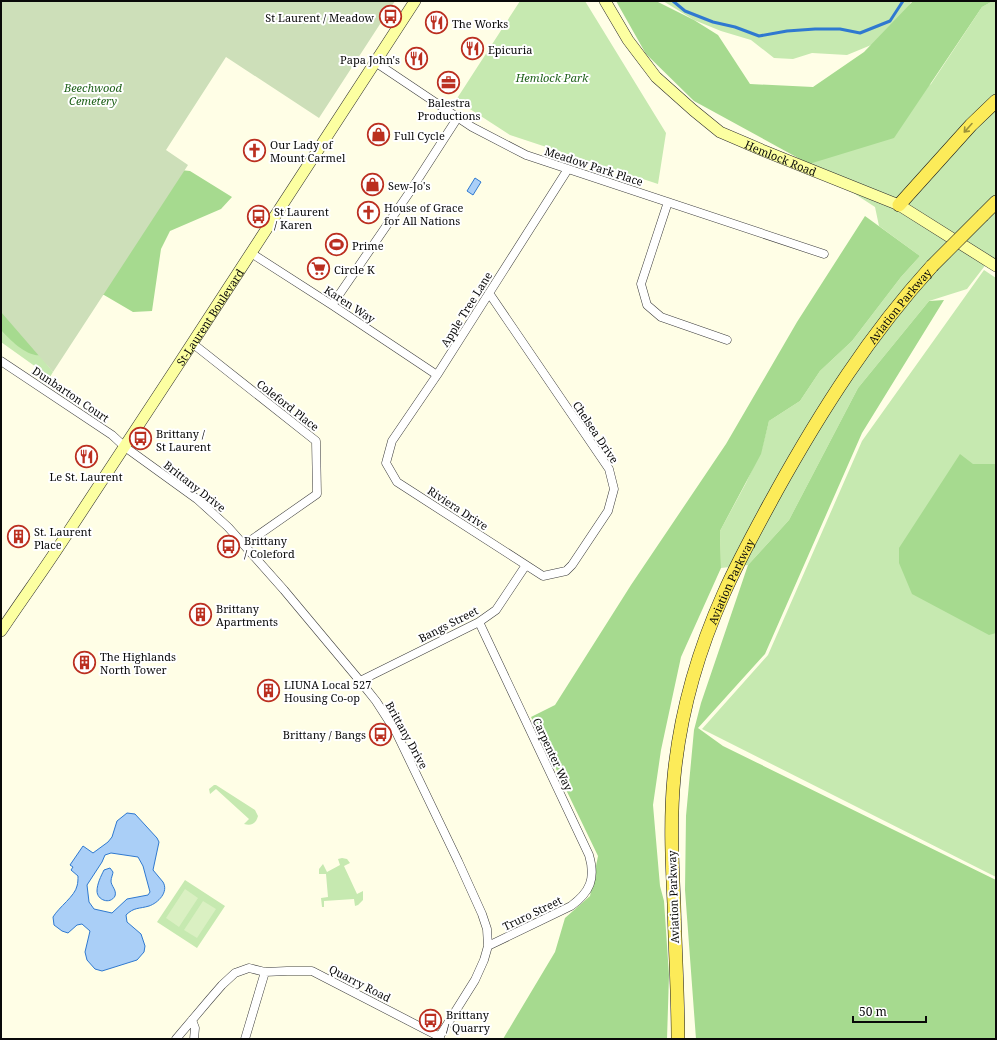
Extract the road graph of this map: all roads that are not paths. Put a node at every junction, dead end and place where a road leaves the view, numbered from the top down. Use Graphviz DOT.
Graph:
graph roads {
  1 [pos="415,1"];
  2 [pos="605,1"];
  3 [pos="375,62"];
  4 [pos="996,101"];
  5 [pos="458,117"];
  6 [pos="568,169"];
  7 [pos="668,202"];
  8 [pos="996,202"];
  9 [pos="898,206"];
  10 [pos="251,253"];
  11 [pos="824,254"];
  12 [pos="996,266"];
  13 [pos="489,293"];
  14 [pos="332,305"];
  15 [pos="728,340"];
  16 [pos="192,343"];
  17 [pos="2,363"];
  18 [pos="437,375"];
  19 [pos="125,447"];
  20 [pos="386,463"];
  21 [pos="244,546"];
  22 [pos="526,564"];
  23 [pos="479,622"];
  24 [pos="1,631"];
  25 [pos="360,681"];
  26 [pos="583,896"];
  27 [pos="488,946"];
  28 [pos="265,972"];
  29 [pos="192,1020"];
  30 [pos="439,1038"];
  31 [pos="176,1039"];
  32 [pos="194,1039"];
  33 [pos="245,1039"];
  34 [pos="678,1039"];
  1 -- 3 [label="main road, St-Laurent Boulevard"];
  2 -- 9 [label="main road, Hemlock Road"];
  3 -- 5 [label="street, Meadow Park Place"];
  3 -- 10 [label="main road, St-Laurent Boulevard"];
  4 -- 9 [label="main road, one-way"];
  5 -- 6 [label="street, Meadow Park Place"];
  5 -- 14 [label="street"];
  6 -- 7 [label="street, Meadow Park Place"];
  6 -- 13 [label="street, Apple Tree Lane"];
  7 -- 11 [label="street, Meadow Park Place"];
  7 -- 15 [label="street"];
  8 -- 34 [label="main road, Aviation Parkway, bridge"];
  9 -- 12 [label="main road, Hemlock Road"];
  10 -- 14 [label="street, Karen Way"];
  10 -- 16 [label="main road, St-Laurent Boulevard"];
  13 -- 18 [label="street, Apple Tree Lane"];
  13 -- 22 [label="street, Chelsea Drive"];
  14 -- 18 [label="street, Karen Way"];
  16 -- 19 [label="main road, St-Laurent Boulevard"];
  16 -- 21 [label="street, Coleford Place"];
  17 -- 19 [label="street, Dunbarton Court"];
  18 -- 20 [label="street, Apple Tree Lane"];
  19 -- 21 [label="street, Brittany Drive"];
  19 -- 24 [label="main road, St-Laurent Boulevard"];
  20 -- 22 [label="street, Riviera Drive"];
  21 -- 25 [label="street, Brittany Drive"];
  22 -- 23 [label="street, Bangs Street"];
  23 -- 25 [label="street, Bangs Street"];
  23 -- 26 [label="street, Carpenter Way"];
  25 -- 27 [label="street, Brittany Drive"];
  26 -- 27 [label="street, Truro Street"];
  27 -- 30 [label="street, Brittany Drive"];
  28 -- 29 [label="street, Quarry Road"];
  28 -- 30 [label="street, Quarry Road"];
  28 -- 33 [label="street"];
  29 -- 31 [label="street, Quarry Road"];
  29 -- 32 [label="street"];
}
